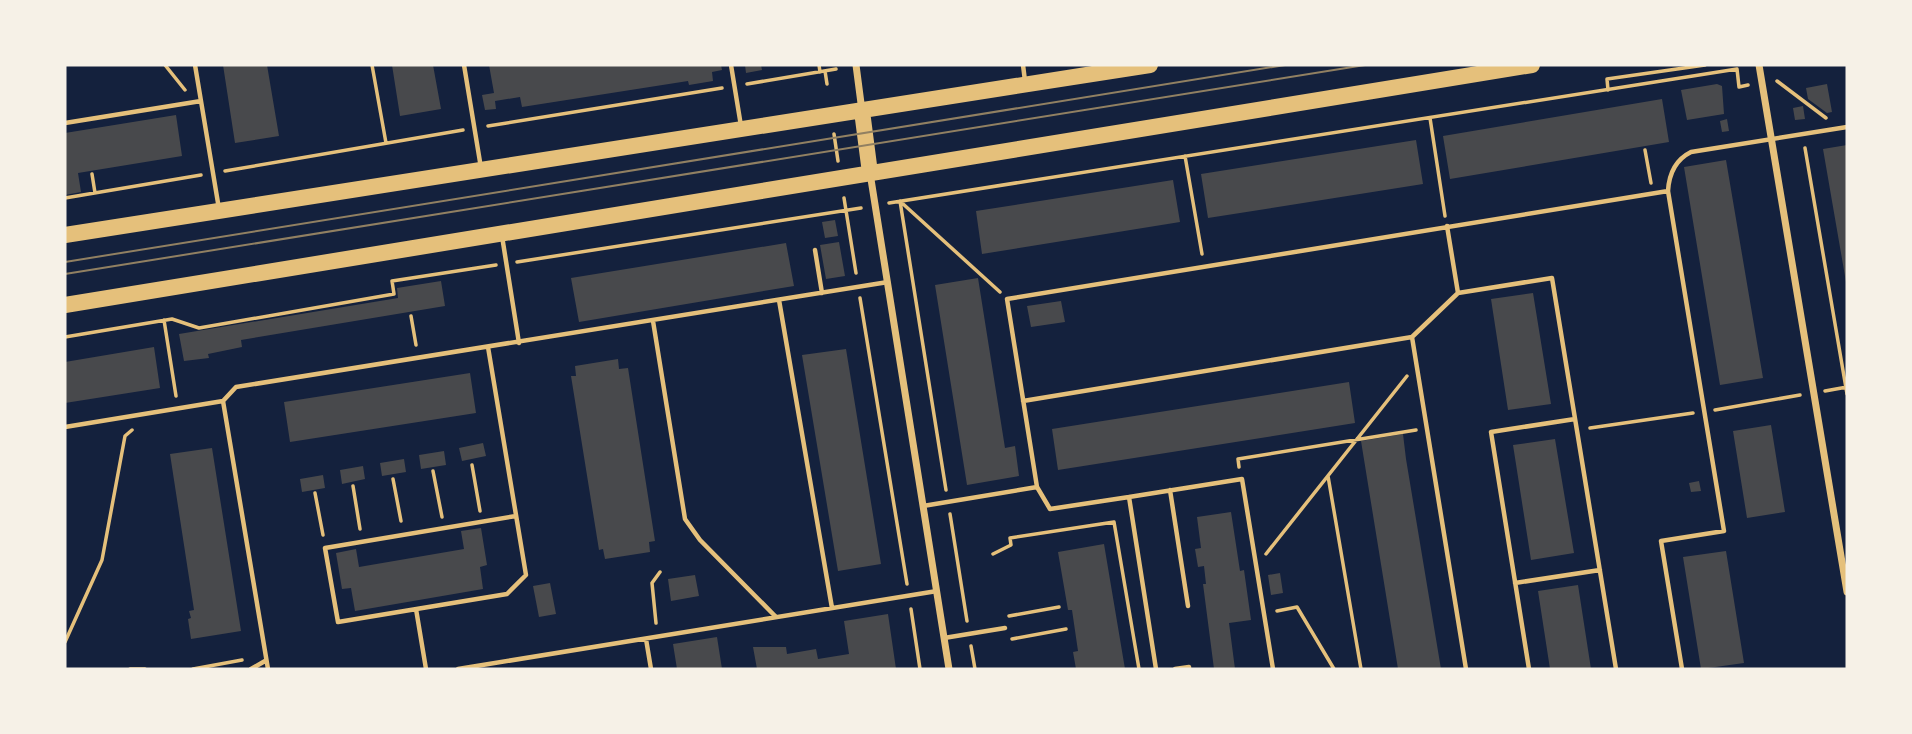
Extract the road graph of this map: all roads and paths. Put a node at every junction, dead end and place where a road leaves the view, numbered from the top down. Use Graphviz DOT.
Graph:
graph roads {
  1 [pos="165,65"];
  2 [pos="195,65"];
  3 [pos="372,65"];
  4 [pos="464,65"];
  5 [pos="731,65"];
  6 [pos="819,65"];
  7 [pos="856,65"];
  8 [pos="1023,65"];
  9 [pos="1150,65"];
  10 [pos="1532,65"];
  11 [pos="1705,65"];
  12 [pos="1712,65"];
  13 [pos="1759,65"];
  14 [pos="836,69"];
  15 [pos="822,72"];
  16 [pos="1713,73"];
  17 [pos="1762,83"];
  18 [pos="827,84"];
  19 [pos="1026,85"];
  20 [pos="734,86"];
  21 [pos="1608,90"];
  22 [pos="198,102"];
  23 [pos="862,111"];
  24 [pos="1430,118"];
  25 [pos="65,123"];
  26 [pos="1847,127"];
  27 [pos="474,128"];
  28 [pos="1839,128"];
  29 [pos="741,130"];
  30 [pos="834,132"];
  31 [pos="1803,134"];
  32 [pos="1770,139"];
  33 [pos="386,143"];
  34 [pos="1645,150"];
  35 [pos="1185,156"];
  36 [pos="838,161"];
  37 [pos="481,171"];
  38 [pos="213,173"];
  39 [pos="870,173"];
  40 [pos="92,174"];
  41 [pos="1668,191"];
  42 [pos="95,193"];
  43 [pos="1653,193"];
  44 [pos="65,198"];
  45 [pos="844,198"];
  46 [pos="900,201"];
  47 [pos="884,204"];
  48 [pos="860,208"];
  49 [pos="846,210"];
  50 [pos="219,211"];
  51 [pos="1447,226"];
  52 [pos="501,233"];
  53 [pos="65,235"];
  54 [pos="815,250"];
  55 [pos="506,263"];
  56 [pos="1204,266"];
  57 [pos="888,282"];
  58 [pos="859,287"];
  59 [pos="822,293"];
  60 [pos="1458,293"];
  61 [pos="1007,299"];
  62 [pos="779,300"];
  63 [pos="65,304"];
  64 [pos="411,316"];
  65 [pos="164,320"];
  66 [pos="653,321"];
  67 [pos="65,337"];
  68 [pos="1412,337"];
  69 [pos="519,343"];
  70 [pos="488,347"];
  71 [pos="418,358"];
  72 [pos="1416,363"];
  73 [pos="1847,387"];
  74 [pos="1814,393"];
  75 [pos="1847,394"];
  76 [pos="223,401"];
  77 [pos="1023,401"];
  78 [pos="178,408"];
  79 [pos="1705,411"];
  80 [pos="151,413"];
  81 [pos="1575,419"];
  82 [pos="65,427"];
  83 [pos="1427,429"];
  84 [pos="1577,430"];
  85 [pos="1356,440"];
  86 [pos="472,465"];
  87 [pos="433,471"];
  88 [pos="1328,476"];
  89 [pos="393,479"];
  90 [pos="1242,479"];
  91 [pos="353,486"];
  92 [pos="1037,487"];
  93 [pos="1170,490"];
  94 [pos="315,492"];
  95 [pos="1129,497"];
  96 [pos="948,502"];
  97 [pos="923,506"];
  98 [pos="516,516"];
  99 [pos="482,522"];
  100 [pos="444,528"];
  101 [pos="403,535"];
  102 [pos="363,542"];
  103 [pos="325,548"];
  104 [pos="993,554"];
  105 [pos="1256,566"];
  106 [pos="1600,570"];
  107 [pos="660,572"];
  108 [pos="1515,583"];
  109 [pos="937,592"];
  110 [pos="1847,592"];
  111 [pos="909,596"];
  112 [pos="1188,606"];
  113 [pos="1059,607"];
  114 [pos="832,608"];
  115 [pos="416,609"];
  116 [pos="1264,613"];
  117 [pos="776,617"];
  118 [pos="1003,617"];
  119 [pos="1005,628"];
  120 [pos="1066,629"];
  121 [pos="969,634"];
  122 [pos="657,637"];
  123 [pos="944,638"];
  124 [pos="646,639"];
  125 [pos="1007,640"];
  126 [pos="65,642"];
  127 [pos="265,659"];
  128 [pos="130,669"];
  129 [pos="145,669"];
  130 [pos="193,669"];
  131 [pos="251,669"];
  132 [pos="268,669"];
  133 [pos="426,669"];
  134 [pos="458,669"];
  135 [pos="651,669"];
  136 [pos="920,669"];
  137 [pos="949,669"];
  138 [pos="975,669"];
  139 [pos="1139,669"];
  140 [pos="1156,669"];
  141 [pos="1175,669"];
  142 [pos="1189,669"];
  143 [pos="1273,669"];
  144 [pos="1334,669"];
  145 [pos="1361,669"];
  146 [pos="1466,669"];
  147 [pos="1529,669"];
  148 [pos="1616,669"];
  149 [pos="1682,669"];
  1 -- 22 [label="path"];
  2 -- 22 [label="lane"];
  3 -- 33 [label="path"];
  4 -- 27 [label="lane"];
  5 -- 20 [label="lane"];
  6 -- 15 [label="path"];
  7 -- 23 [label="street"];
  8 -- 19 [label="lane"];
  9 -- 19 [label="main road"];
  10 -- 39 [label="main road"];
  11 -- 21 [label="path"];
  12 -- 16 [label="path"];
  13 -- 17 [label="street"];
  14 -- 15 [label="path"];
  15 -- 18 [label="path"];
  15 -- 20 [label="path"];
  16 -- 17 [label="path"];
  16 -- 21 [label="path"];
  17 -- 28 [label="path"];
  17 -- 32 [label="street"];
  19 -- 23 [label="main road"];
  20 -- 27 [label="path"];
  20 -- 29 [label="lane"];
  21 -- 24 [label="path"];
  22 -- 25 [label="lane"];
  22 -- 38 [label="lane"];
  23 -- 29 [label="main road"];
  23 -- 39 [label="main road"];
  24 -- 35 [label="path"];
  24 -- 51 [label="path"];
  26 -- 28 [label="lane"];
  27 -- 33 [label="path"];
  27 -- 37 [label="lane"];
  28 -- 31 [label="lane"];
  29 -- 37 [label="main road"];
  30 -- 36 [label="path"];
  31 -- 32 [label="lane"];
  31 -- 73 [label="path"];
  32 -- 41 [label="lane"];
  32 -- 74 [label="street"];
  33 -- 38 [label="path"];
  34 -- 43 [label="path"];
  35 -- 46 [label="path"];
  35 -- 56 [label="path"];
  37 -- 50 [label="main road"];
  38 -- 42 [label="path"];
  38 -- 50 [label="lane"];
  39 -- 52 [label="main road"];
  39 -- 57 [label="street"];
  40 -- 42 [label="path"];
  41 -- 43 [label="lane"];
  41 -- 79 [label="lane"];
  42 -- 44 [label="path"];
  43 -- 51 [label="lane"];
  45 -- 49 [label="path"];
  46 -- 47 [label="path"];
  46 -- 61 [label="path"];
  46 -- 96 [label="path"];
  48 -- 49 [label="path"];
  49 -- 55 [label="path"];
  49 -- 58 [label="path"];
  50 -- 53 [label="main road"];
  51 -- 56 [label="lane"];
  51 -- 60 [label="lane"];
  52 -- 55 [label="lane"];
  52 -- 63 [label="main road"];
  54 -- 59 [label="lane"];
  55 -- 65 [label="path"];
  55 -- 69 [label="lane"];
  56 -- 61 [label="lane"];
  57 -- 58 [label="lane"];
  57 -- 97 [label="street"];
  58 -- 59 [label="lane"];
  58 -- 111 [label="path"];
  59 -- 62 [label="lane"];
  60 -- 68 [label="lane"];
  60 -- 81 [label="lane"];
  61 -- 77 [label="lane"];
  62 -- 66 [label="lane"];
  62 -- 114 [label="lane"];
  64 -- 71 [label="path"];
  65 -- 67 [label="path"];
  65 -- 78 [label="path"];
  66 -- 69 [label="lane"];
  66 -- 117 [label="lane"];
  68 -- 72 [label="lane"];
  68 -- 77 [label="lane"];
  69 -- 70 [label="lane"];
  70 -- 71 [label="lane"];
  70 -- 98 [label="lane"];
  71 -- 76 [label="lane"];
  72 -- 83 [label="lane"];
  72 -- 85 [label="path"];
  73 -- 74 [label="path"];
  73 -- 75 [label="path"];
  74 -- 79 [label="path"];
  74 -- 110 [label="street"];
  76 -- 78 [label="lane"];
  76 -- 127 [label="lane"];
  77 -- 92 [label="lane"];
  78 -- 80 [label="lane"];
  79 -- 84 [label="path"];
  79 -- 149 [label="lane"];
  80 -- 82 [label="lane"];
  80 -- 126 [label="path"];
  81 -- 84 [label="lane"];
  81 -- 108 [label="lane"];
  83 -- 85 [label="path"];
  83 -- 146 [label="lane"];
  84 -- 106 [label="lane"];
  85 -- 88 [label="path"];
  85 -- 90 [label="path"];
  86 -- 99 [label="path"];
  87 -- 100 [label="path"];
  88 -- 105 [label="path"];
  88 -- 145 [label="path"];
  89 -- 101 [label="path"];
  90 -- 93 [label="lane"];
  90 -- 105 [label="lane"];
  91 -- 102 [label="path"];
  92 -- 95 [label="lane"];
  92 -- 96 [label="lane"];
  93 -- 95 [label="lane"];
  93 -- 112 [label="lane"];
  94 -- 103 [label="path"];
  95 -- 140 [label="lane"];
  96 -- 97 [label="lane"];
  96 -- 121 [label="path"];
  97 -- 109 [label="street"];
  98 -- 99 [label="lane"];
  98 -- 115 [label="lane"];
  99 -- 100 [label="lane"];
  100 -- 101 [label="lane"];
  101 -- 102 [label="lane"];
  102 -- 103 [label="lane"];
  103 -- 115 [label="lane"];
  104 -- 139 [label="path"];
  105 -- 116 [label="lane"];
  106 -- 108 [label="lane"];
  106 -- 148 [label="lane"];
  107 -- 122 [label="path"];
  108 -- 147 [label="lane"];
  109 -- 111 [label="lane"];
  109 -- 123 [label="street"];
  111 -- 114 [label="lane"];
  111 -- 136 [label="path"];
  113 -- 118 [label="path"];
  114 -- 117 [label="lane"];
  115 -- 133 [label="lane"];
  116 -- 143 [label="lane"];
  116 -- 144 [label="path"];
  117 -- 122 [label="lane"];
  119 -- 121 [label="lane"];
  120 -- 125 [label="path"];
  121 -- 123 [label="lane"];
  121 -- 138 [label="path"];
  122 -- 124 [label="lane"];
  123 -- 137 [label="street"];
  124 -- 134 [label="lane"];
  124 -- 135 [label="lane"];
  127 -- 130 [label="path"];
  127 -- 131 [label="lane"];
  127 -- 132 [label="lane"];
  128 -- 129 [label="path"];
  141 -- 142 [label="lane"];
}
